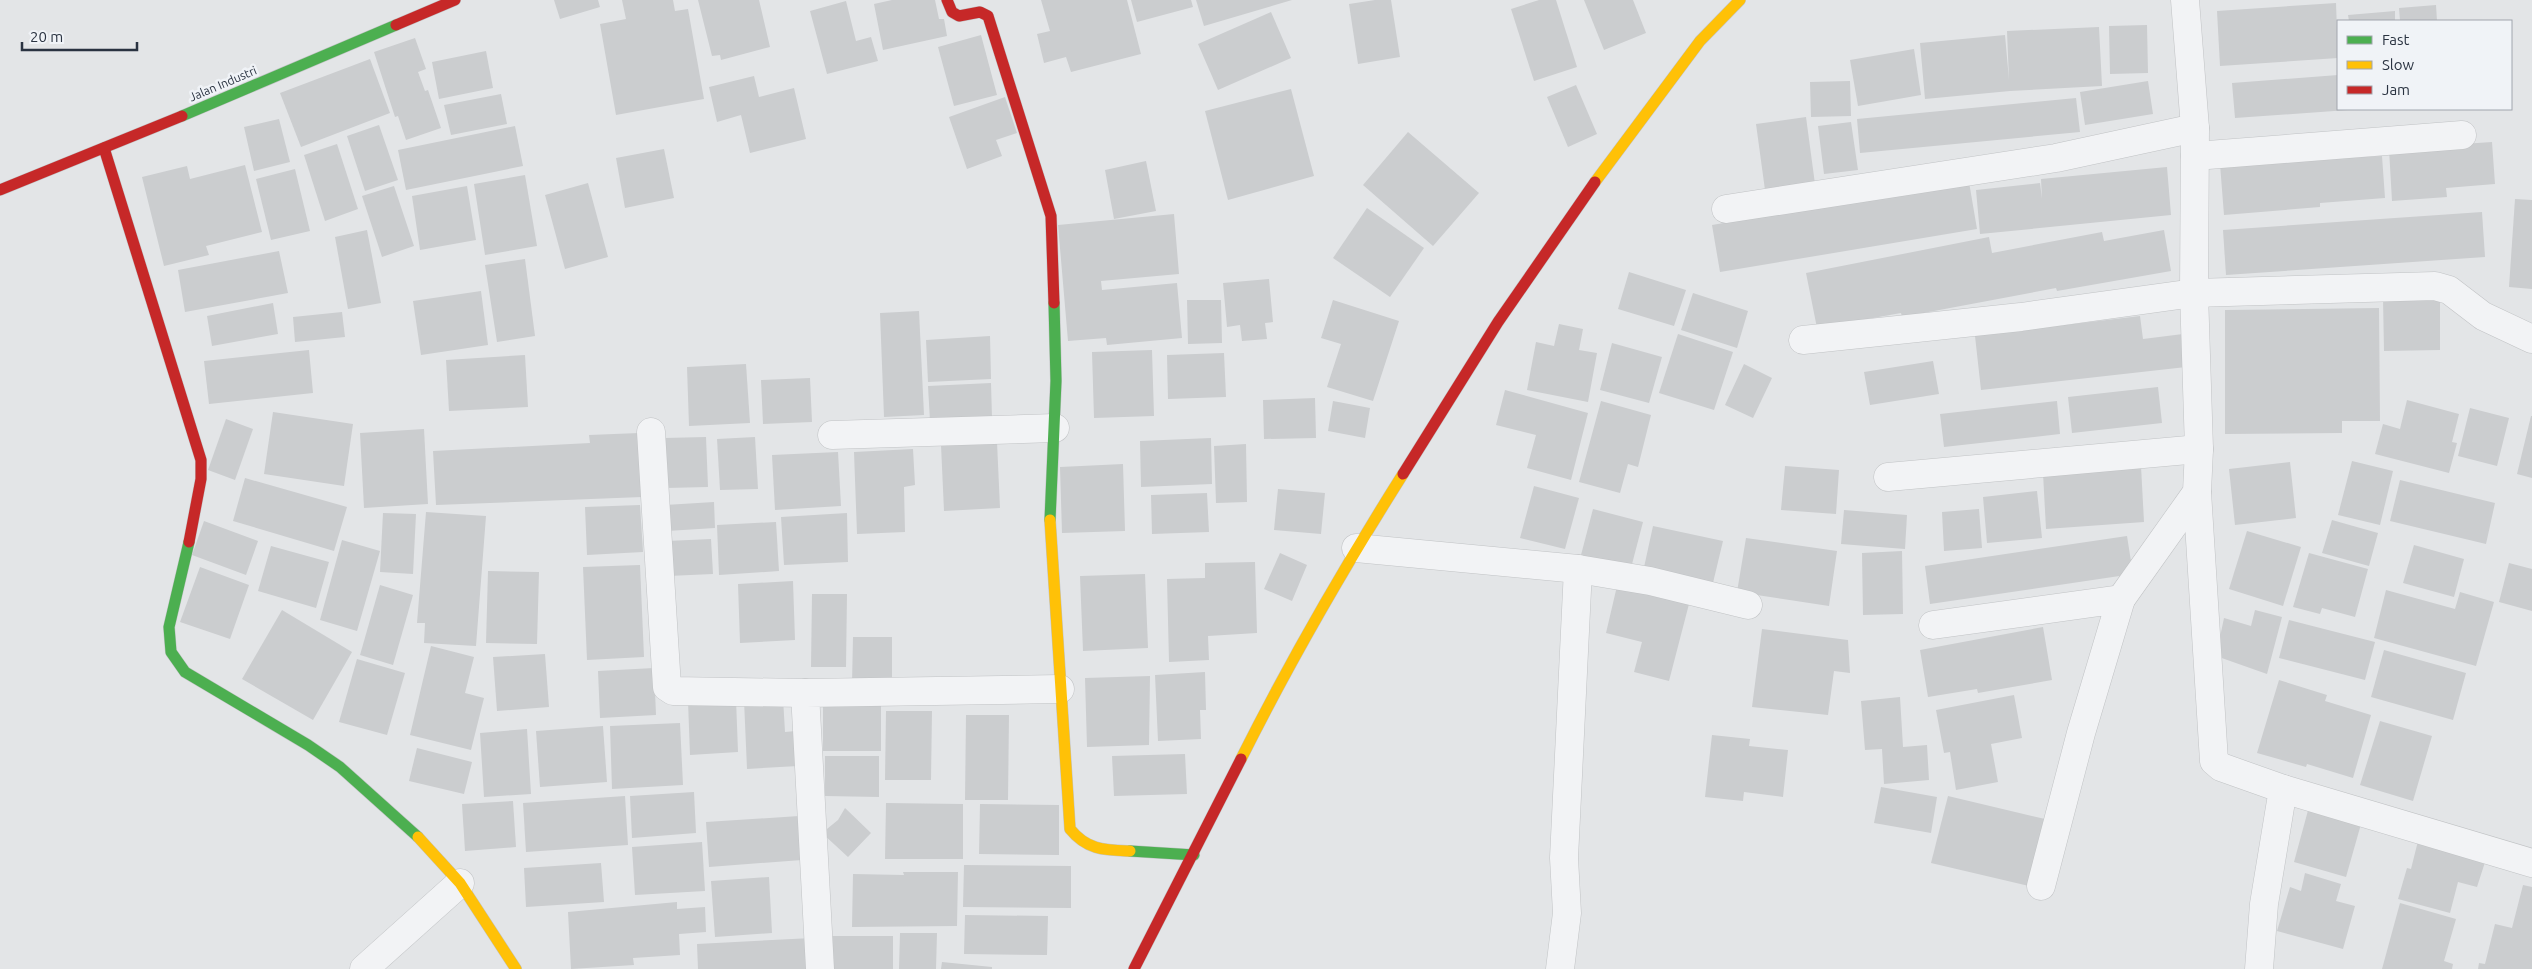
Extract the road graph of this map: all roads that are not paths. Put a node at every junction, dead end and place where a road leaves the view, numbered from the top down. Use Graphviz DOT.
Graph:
graph roads {
  1 [pos="455,0"];
  2 [pos="947,0"];
  3 [pos="1740,0"];
  4 [pos="2185,0"];
  5 [pos="2196,128"];
  6 [pos="2462,135"];
  7 [pos="104,148"];
  8 [pos="2195,156"];
  9 [pos="0,190"];
  10 [pos="1726,209"];
  11 [pos="2194,293"];
  12 [pos="2532,339"];
  13 [pos="1803,340"];
  14 [pos="1055,428"];
  15 [pos="651,432"];
  16 [pos="832,435"];
  17 [pos="2200,449"];
  18 [pos="1888,477"];
  19 [pos="2197,492"];
  20 [pos="1356,548"];
  21 [pos="1578,569"];
  22 [pos="2121,599"];
  23 [pos="1748,605"];
  24 [pos="1933,625"];
  25 [pos="1060,689"];
  26 [pos="805,693"];
  27 [pos="2283,788"];
  28 [pos="1194,855"];
  29 [pos="2532,863"];
  30 [pos="460,883"];
  31 [pos="2041,886"];
  32 [pos="364,969"];
  33 [pos="516,969"];
  34 [pos="820,969"];
  35 [pos="1134,969"];
  36 [pos="1560,969"];
  37 [pos="2259,969"];
  1 -- 7 [label="street, Jalan Industri"];
  2 -- 14 [label="street"];
  3 -- 20 [label="street"];
  4 -- 5 [label="street"];
  5 -- 8 [label="street"];
  5 -- 10 [label="street"];
  6 -- 8 [label="street"];
  7 -- 9 [label="street, Jalan Industri"];
  7 -- 30 [label="street"];
  8 -- 11 [label="street"];
  11 -- 12 [label="street"];
  11 -- 13 [label="street"];
  11 -- 17 [label="street"];
  14 -- 16 [label="street"];
  14 -- 25 [label="street"];
  15 -- 26 [label="street"];
  17 -- 18 [label="street"];
  17 -- 19 [label="street"];
  19 -- 22 [label="street"];
  19 -- 27 [label="street"];
  20 -- 21 [label="street"];
  20 -- 28 [label="street"];
  21 -- 23 [label="street"];
  21 -- 36 [label="street"];
  22 -- 24 [label="street"];
  22 -- 31 [label="street"];
  25 -- 26 [label="street"];
  25 -- 28 [label="street"];
  26 -- 34 [label="street"];
  27 -- 29 [label="street"];
  27 -- 37 [label="street"];
  28 -- 35 [label="street"];
  30 -- 32 [label="street"];
  30 -- 33 [label="street"];
}
